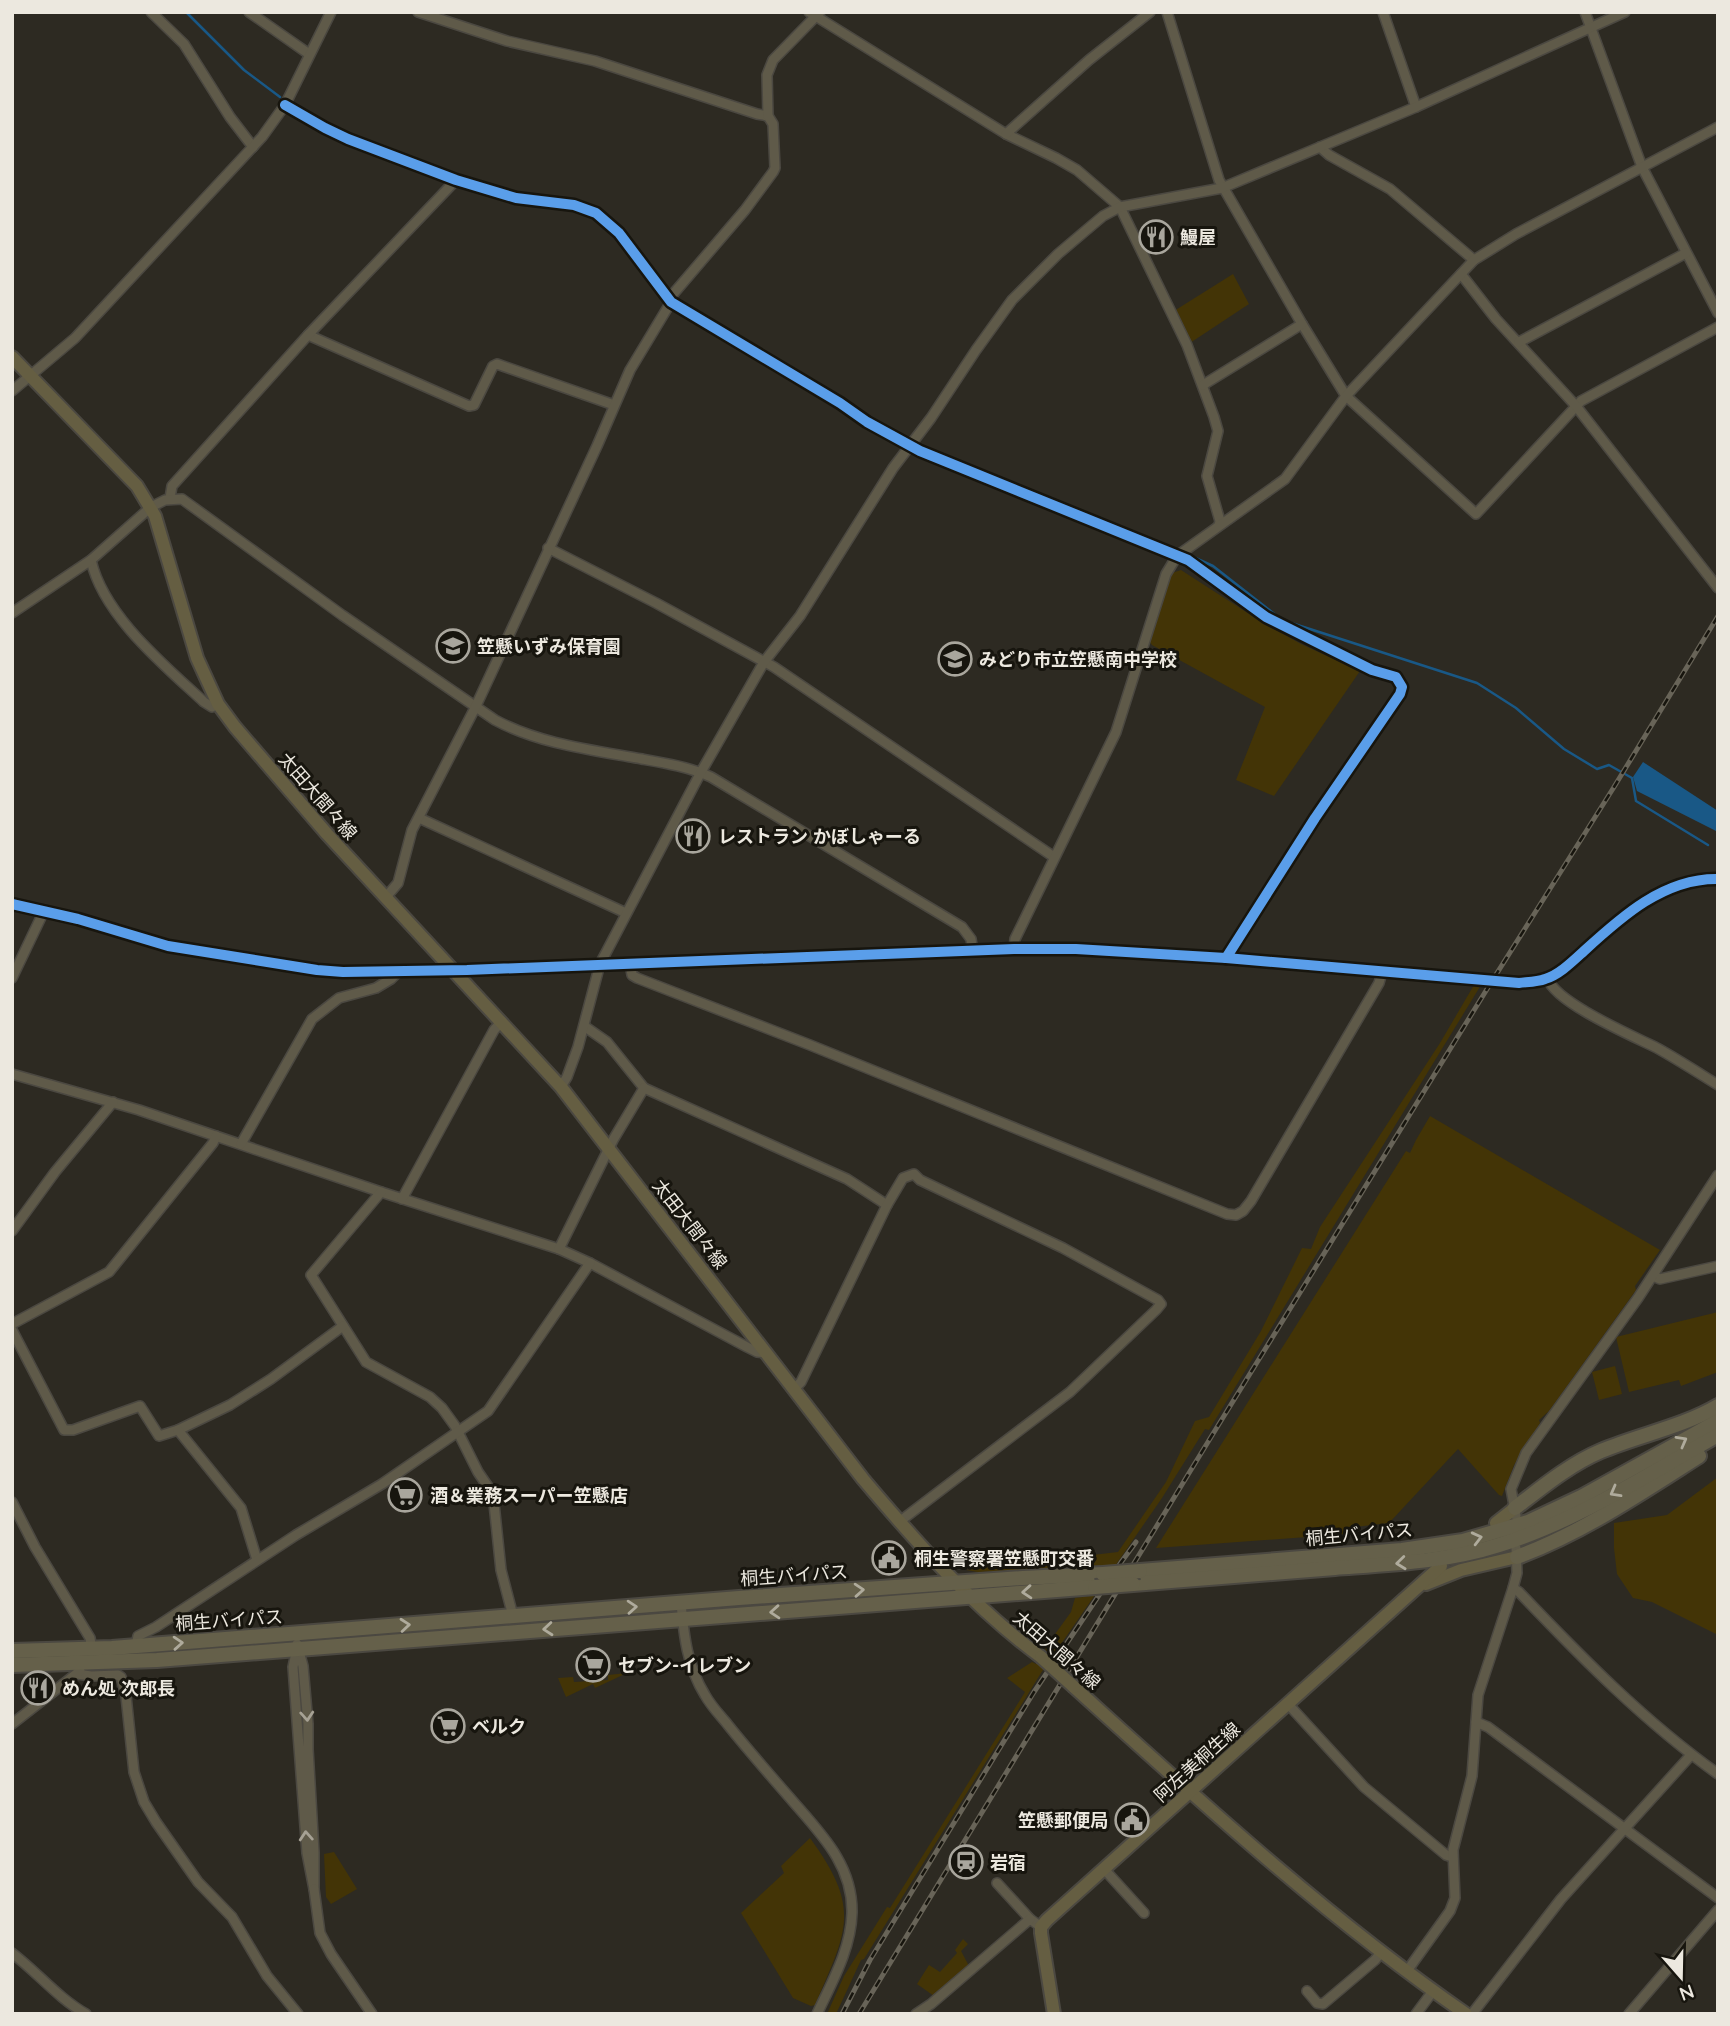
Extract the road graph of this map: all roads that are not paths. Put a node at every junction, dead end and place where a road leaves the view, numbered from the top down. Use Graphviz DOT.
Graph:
graph roads {
  1 [pos="151,12"];
  2 [pos="249,12"];
  3 [pos="331,12"];
  4 [pos="418,12"];
  5 [pos="1150,12"];
  6 [pos="1167,12"];
  7 [pos="1383,12"];
  8 [pos="1585,12"];
  9 [pos="1625,12"];
  10 [pos="815,14"];
  11 [pos="1590,28"];
  12 [pos="309,54"];
  13 [pos="285,105"];
  14 [pos="1416,107"];
  15 [pos="768,116"];
  16 [pos="1718,127"];
  17 [pos="1006,134"];
  18 [pos="254,147"];
  19 [pos="1320,147"];
  20 [pos="1642,167"];
  21 [pos="456,180"];
  22 [pos="1223,188"];
  23 [pos="1120,207"];
  24 [pos="1686,253"];
  25 [pos="1474,260"];
  26 [pos="1461,274"];
  27 [pos="669,301"];
  28 [pos="1718,313"];
  29 [pos="1302,324"];
  30 [pos="1718,327"];
  31 [pos="308,335"];
  32 [pos="1519,342"];
  33 [pos="12,357"];
  34 [pos="31,376"];
  35 [pos="1203,385"];
  36 [pos="12,391"];
  37 [pos="1346,396"];
  38 [pos="614,405"];
  39 [pos="1576,406"];
  40 [pos="909,446"];
  41 [pos="170,498"];
  42 [pos="151,507"];
  43 [pos="1219,525"];
  44 [pos="548,548"];
  45 [pos="1177,556"];
  46 [pos="91,560"];
  47 [pos="1718,589"];
  48 [pos="12,613"];
  49 [pos="764,662"];
  50 [pos="218,704"];
  51 [pos="475,708"];
  52 [pos="701,772"];
  53 [pos="419,818"];
  54 [pos="1054,857"];
  55 [pos="1718,879"];
  56 [pos="386,897"];
  57 [pos="12,904"];
  58 [pos="44,911"];
  59 [pos="626,913"];
  60 [pos="1014,949"];
  61 [pos="973,952"];
  62 [pos="1226,958"];
  63 [pos="600,964"];
  64 [pos="630,964"];
  65 [pos="454,970"];
  66 [pos="399,971"];
  67 [pos="1382,972"];
  68 [pos="12,978"];
  69 [pos="1548,979"];
  70 [pos="502,1021"];
  71 [pos="584,1026"];
  72 [pos="12,1074"];
  73 [pos="1718,1084"];
  74 [pos="561,1087"];
  75 [pos="644,1088"];
  76 [pos="113,1102"];
  77 [pos="216,1136"];
  78 [pos="241,1144"];
  79 [pos="610,1149"];
  80 [pos="1718,1175"];
  81 [pos="381,1192"];
  82 [pos="402,1199"];
  83 [pos="887,1205"];
  84 [pos="12,1231"];
  85 [pos="559,1249"];
  86 [pos="590,1263"];
  87 [pos="1718,1266"];
  88 [pos="1653,1276"];
  89 [pos="12,1324"];
  90 [pos="344,1326"];
  91 [pos="12,1330"];
  92 [pos="767,1353"];
  93 [pos="794,1388"];
  94 [pos="1718,1406"];
  95 [pos="1718,1421"];
  96 [pos="178,1430"];
  97 [pos="458,1432"];
  98 [pos="1718,1435"];
  99 [pos="1718,1444"];
  100 [pos="12,1502"];
  101 [pos="1516,1513"];
  102 [pos="900,1522"];
  103 [pos="1496,1523"];
  104 [pos="1517,1552"];
  105 [pos="257,1560"];
  106 [pos="1441,1566"];
  107 [pos="1137,1578"];
  108 [pos="1099,1581"];
  109 [pos="958,1583"];
  110 [pos="1513,1588"];
  111 [pos="1416,1589"];
  112 [pos="971,1597"];
  113 [pos="681,1603"];
  114 [pos="513,1616"];
  115 [pos="682,1618"];
  116 [pos="297,1641"];
  117 [pos="136,1646"];
  118 [pos="12,1651"];
  119 [pos="86,1662"];
  120 [pos="12,1665"];
  121 [pos="1288,1704"];
  122 [pos="1476,1722"];
  123 [pos="12,1724"];
  124 [pos="1691,1755"];
  125 [pos="1718,1774"];
  126 [pos="1190,1792"];
  127 [pos="1624,1829"];
  128 [pos="1452,1857"];
  129 [pos="1104,1869"];
  130 [pos="997,1883"];
  131 [pos="1718,1898"];
  132 [pos="1718,1910"];
  133 [pos="1143,1913"];
  134 [pos="1030,1919"];
  135 [pos="1041,1927"];
  136 [pos="1382,1951"];
  137 [pos="12,1953"];
  138 [pos="1407,1971"];
  139 [pos="1307,1991"];
  140 [pos="1433,1991"];
  141 [pos="86,2014"];
  142 [pos="298,2014"];
  143 [pos="372,2014"];
  144 [pos="817,2014"];
  145 [pos="916,2014"];
  146 [pos="1054,2014"];
  147 [pos="1416,2014"];
  148 [pos="1466,2014"];
  149 [pos="1472,2014"];
  150 [pos="1629,2014"];
  1 -- 18 [label="street"];
  2 -- 12 [label="street"];
  3 -- 12 [label="street"];
  4 -- 15 [label="street"];
  5 -- 17 [label="street"];
  6 -- 22 [label="street"];
  7 -- 14 [label="street"];
  8 -- 11 [label="street"];
  9 -- 11 [label="street"];
  10 -- 15 [label="street"];
  10 -- 17 [label="street"];
  11 -- 14 [label="street"];
  11 -- 20 [label="street"];
  12 -- 13 [label="street"];
  13 -- 18 [label="street"];
  13 -- 21 [label="street"];
  14 -- 19 [label="street"];
  15 -- 27 [label="street"];
  16 -- 20 [label="street"];
  17 -- 23 [label="street"];
  18 -- 34 [label="street"];
  19 -- 22 [label="street"];
  19 -- 25 [label="street"];
  20 -- 24 [label="street"];
  20 -- 25 [label="street"];
  21 -- 27 [label="street"];
  21 -- 31 [label="street"];
  22 -- 23 [label="street"];
  22 -- 29 [label="street"];
  23 -- 35 [label="street"];
  23 -- 40 [label="street"];
  24 -- 28 [label="street"];
  24 -- 32 [label="street"];
  25 -- 26 [label="street"];
  26 -- 32 [label="street"];
  26 -- 37 [label="street"];
  27 -- 38 [label="street"];
  27 -- 40 [label="street"];
  29 -- 35 [label="street"];
  29 -- 37 [label="street"];
  30 -- 39 [label="street"];
  31 -- 38 [label="street"];
  31 -- 41 [label="street"];
  32 -- 39 [label="street"];
  33 -- 34 [label="main road, 太田大間々線"];
  34 -- 36 [label="street"];
  34 -- 42 [label="main road, 太田大間々線"];
  35 -- 43 [label="street"];
  37 -- 39 [label="street"];
  37 -- 43 [label="street"];
  38 -- 44 [label="street"];
  39 -- 47 [label="street"];
  40 -- 45 [label="street"];
  40 -- 49 [label="street"];
  41 -- 42 [label="street"];
  41 -- 51 [label="street"];
  42 -- 46 [label="street"];
  42 -- 50 [label="main road, 太田大間々線"];
  43 -- 45 [label="street"];
  44 -- 49 [label="street"];
  44 -- 51 [label="street"];
  45 -- 54 [label="street"];
  45 -- 62 [label="street"];
  46 -- 48 [label="street"];
  46 -- 50 [label="street"];
  49 -- 52 [label="street"];
  49 -- 54 [label="street"];
  50 -- 56 [label="main road, 太田大間々線"];
  51 -- 52 [label="street"];
  51 -- 53 [label="street"];
  52 -- 59 [label="street"];
  52 -- 61 [label="street"];
  53 -- 56 [label="street"];
  53 -- 59 [label="street"];
  54 -- 60 [label="street"];
  55 -- 69 [label="street"];
  56 -- 65 [label="main road, 太田大間々線"];
  57 -- 58 [label="street"];
  58 -- 66 [label="street"];
  58 -- 68 [label="street"];
  59 -- 63 [label="street"];
  60 -- 61 [label="street"];
  60 -- 62 [label="street"];
  61 -- 64 [label="street"];
  62 -- 67 [label="street"];
  63 -- 64 [label="street"];
  63 -- 65 [label="street"];
  63 -- 71 [label="street"];
  64 -- 67 [label="street"];
  65 -- 66 [label="street"];
  65 -- 70 [label="main road, 太田大間々線"];
  66 -- 78 [label="street"];
  67 -- 69 [label="street"];
  69 -- 73 [label="street"];
  70 -- 74 [label="main road, 太田大間々線"];
  70 -- 82 [label="street"];
  71 -- 74 [label="street"];
  71 -- 75 [label="street"];
  72 -- 76 [label="street"];
  74 -- 79 [label="main road, 太田大間々線"];
  75 -- 79 [label="street"];
  75 -- 83 [label="street"];
  76 -- 77 [label="street"];
  76 -- 84 [label="street"];
  77 -- 78 [label="street"];
  77 -- 89 [label="street"];
  78 -- 81 [label="street"];
  79 -- 85 [label="street"];
  79 -- 92 [label="main road, 太田大間々線"];
  80 -- 88 [label="street"];
  81 -- 82 [label="street"];
  81 -- 90 [label="street"];
  82 -- 85 [label="street"];
  83 -- 93 [label="street"];
  83 -- 102 [label="street"];
  85 -- 86 [label="street"];
  86 -- 92 [label="street"];
  86 -- 97 [label="street"];
  87 -- 88 [label="street"];
  88 -- 101 [label="street"];
  90 -- 96 [label="street"];
  90 -- 97 [label="street"];
  91 -- 96 [label="street"];
  92 -- 93 [label="main road, 太田大間々線"];
  93 -- 102 [label="main road, 太田大間々線"];
  94 -- 101 [label="highway"];
  107 -- 95 [label="highway, 桐生バイパス, one-way"];
  96 -- 105 [label="street"];
  97 -- 105 [label="street"];
  97 -- 114 [label="street"];
  98 -- 107 [label="highway, 桐生バイパス, one-way"];
  99 -- 104 [label="highway"];
  100 -- 119 [label="street"];
  101 -- 103 [label="main road"];
  102 -- 109 [label="main road, 太田大間々線"];
  104 -- 110 [label="street"];
  104 -- 111 [label="main road"];
  105 -- 117 [label="street"];
  106 -- 111 [label="main road, 阿左美桐生線"];
  107 -- 108 [label="highway, 桐生バイパス, bridge"];
  108 -- 109 [label="highway, 桐生バイパス"];
  108 -- 112 [label="highway, 桐生バイパス, one-way"];
  109 -- 112 [label="main road, 太田大間々線"];
  113 -- 109 [label="highway, 桐生バイパス, one-way"];
  110 -- 122 [label="street"];
  110 -- 124 [label="street"];
  111 -- 121 [label="main road, 阿左美桐生線"];
  112 -- 115 [label="highway, 桐生バイパス, one-way"];
  112 -- 126 [label="main road, 太田大間々線, bridge"];
  114 -- 113 [label="highway, 桐生バイパス, one-way"];
  113 -- 115 [label="street"];
  116 -- 114 [label="highway, 桐生バイパス, one-way"];
  115 -- 116 [label="highway, 桐生バイパス, one-way"];
  115 -- 144 [label="street"];
  117 -- 116 [label="highway, 桐生バイパス, one-way"];
  116 -- 119 [label="highway, 桐生バイパス"];
  116 -- 143 [label="street"];
  117 -- 119 [label="highway, 桐生バイパス"];
  118 -- 119 [label="highway, 桐生バイパス"];
  119 -- 120 [label="highway, 桐生バイパス"];
  119 -- 123 [label="street"];
  119 -- 142 [label="street"];
  121 -- 126 [label="main road, 阿左美桐生線"];
  121 -- 128 [label="street"];
  122 -- 127 [label="street"];
  122 -- 128 [label="street"];
  124 -- 125 [label="street"];
  124 -- 127 [label="street"];
  126 -- 129 [label="main road, 阿左美桐生線"];
  126 -- 136 [label="main road, 太田大間々線"];
  127 -- 131 [label="street"];
  127 -- 149 [label="street"];
  128 -- 138 [label="street"];
  129 -- 133 [label="street"];
  129 -- 135 [label="main road, 阿左美桐生線"];
  130 -- 134 [label="street"];
  132 -- 150 [label="street"];
  134 -- 135 [label="street"];
  134 -- 145 [label="street"];
  135 -- 146 [label="main road"];
  136 -- 138 [label="main road, 太田大間々線"];
  136 -- 139 [label="street"];
  137 -- 141 [label="street"];
  138 -- 140 [label="main road, 太田大間々線"];
  140 -- 147 [label="street"];
  140 -- 148 [label="main road, 太田大間々線"];
}
